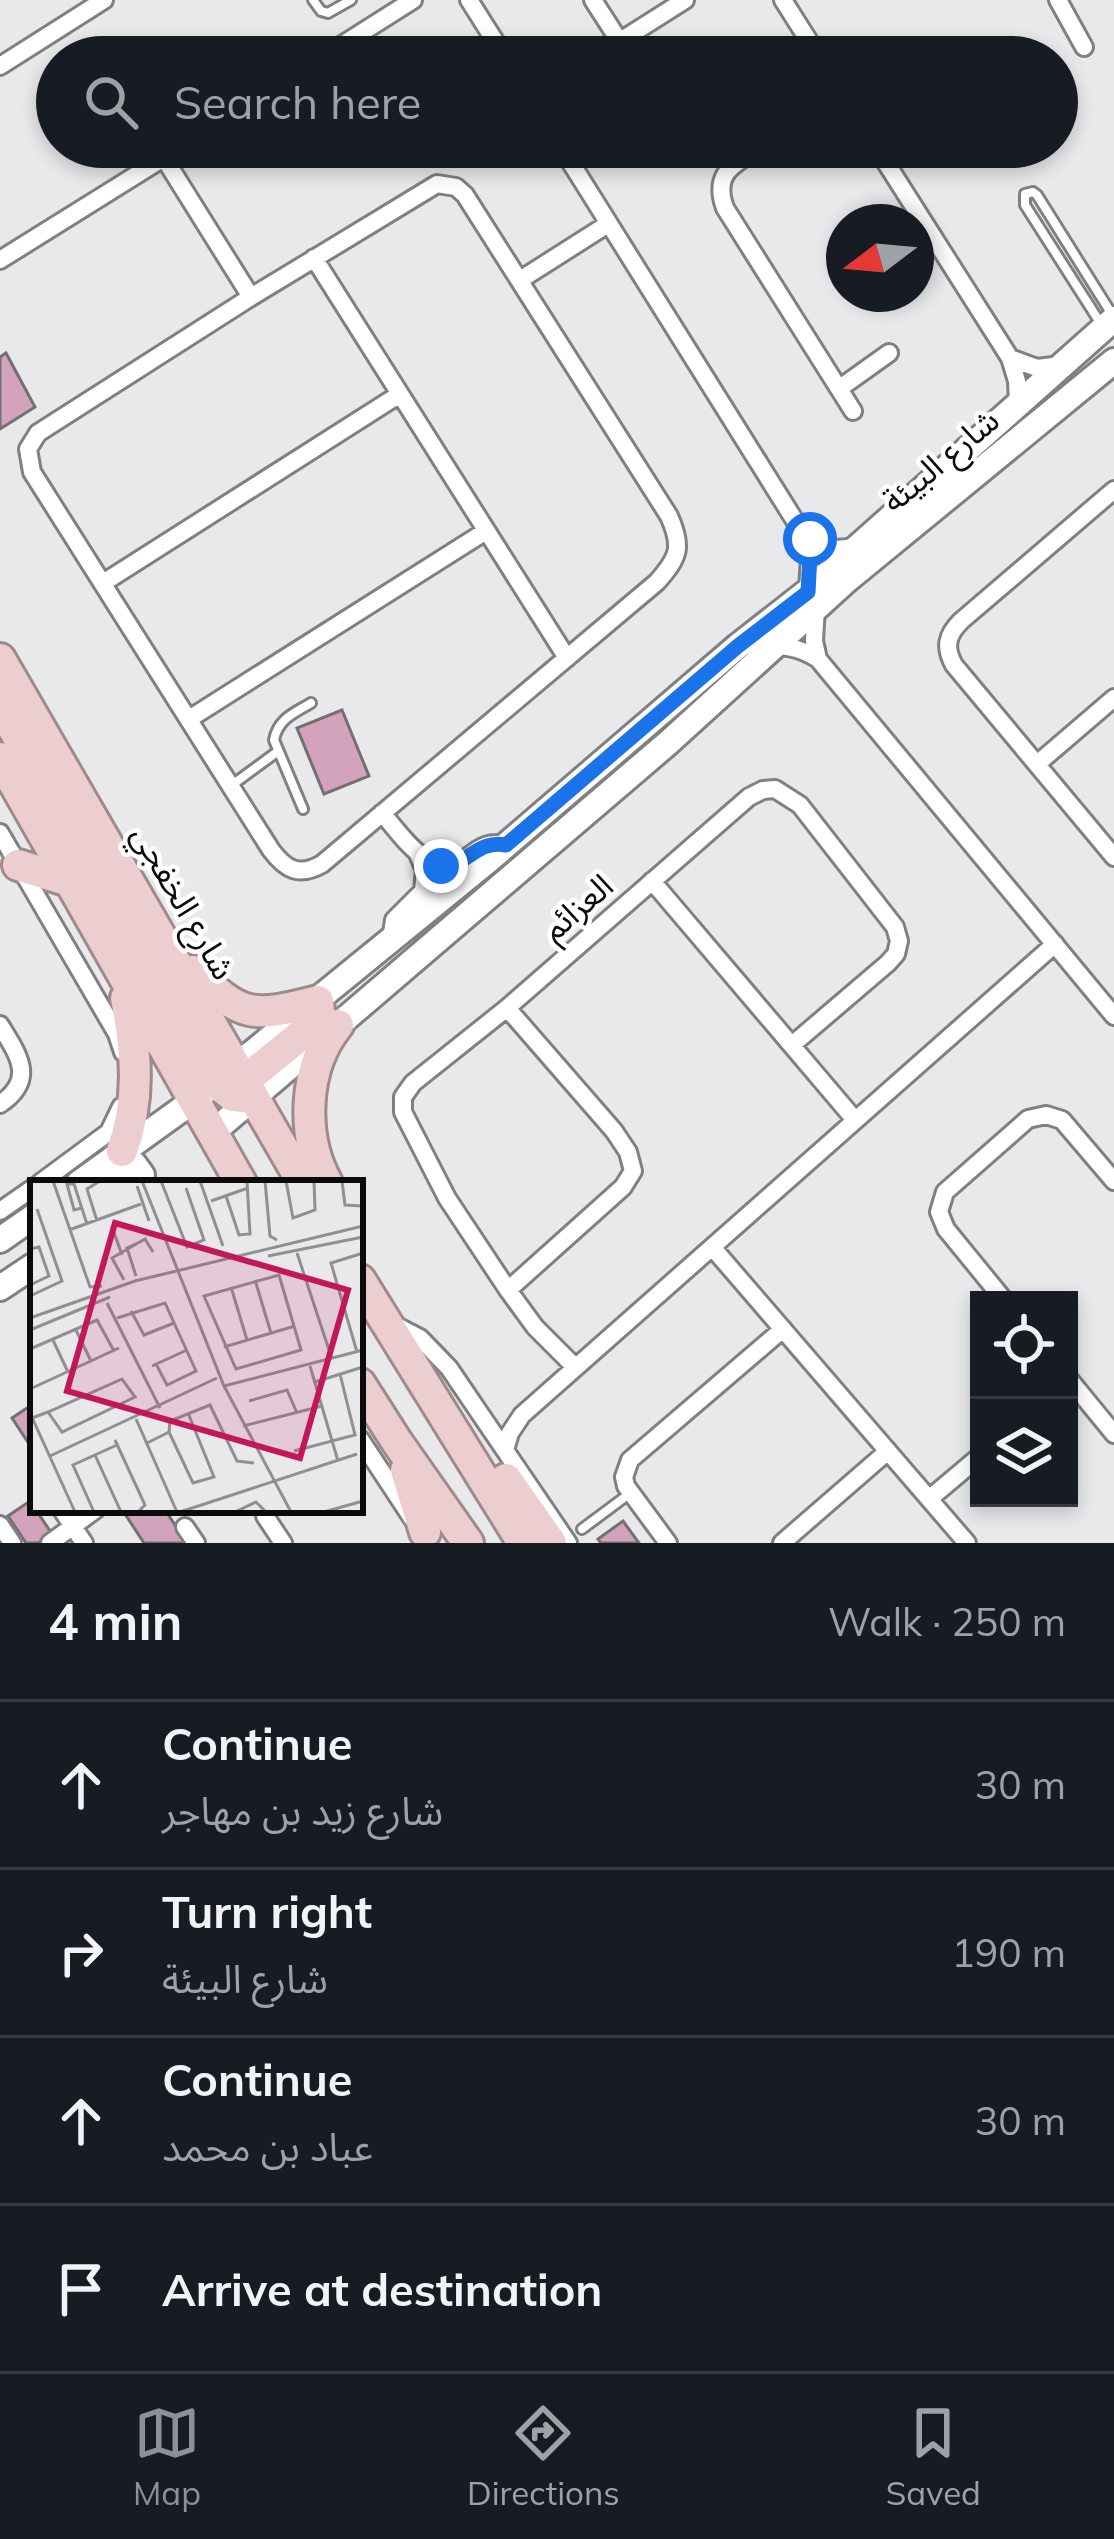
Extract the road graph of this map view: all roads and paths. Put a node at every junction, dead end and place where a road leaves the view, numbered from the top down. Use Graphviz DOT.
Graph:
graph roads {
  1 [pos="104,0"];
  2 [pos="313,0"];
  3 [pos="351,0"];
  4 [pos="413,0"];
  5 [pos="469,0"];
  6 [pos="593,0"];
  7 [pos="685,0"];
  8 [pos="783,0"];
  9 [pos="1058,0"];
  10 [pos="47,36"];
  11 [pos="356,36"];
  12 [pos="492,36"];
  13 [pos="616,36"];
  14 [pos="629,36"];
  15 [pos="806,36"];
  16 [pos="1078,36"];
  17 [pos="1078,36"];
  18 [pos="36,43"];
  19 [pos="1084,47"];
  20 [pos="0,66"];
  21 [pos="148,168"];
  22 [pos="170,168"];
  23 [pos="574,168"];
  24 [pos="732,168"];
  25 [pos="889,168"];
  26 [pos="608,224"];
  27 [pos="314,258"];
  28 [pos="0,260"];
  29 [pos="520,280"];
  30 [pos="251,297"];
  31 [pos="1111,327"];
  32 [pos="889,353"];
  33 [pos="1010,358"];
  34 [pos="1114,361"];
  35 [pos="1065,364"];
  36 [pos="840,388"];
  37 [pos="400,394"];
  38 [pos="1065,400"];
  39 [pos="1018,405"];
  40 [pos="853,411"];
  41 [pos="1114,490"];
  42 [pos="486,531"];
  43 [pos="802,532"];
  44 [pos="860,545"];
  45 [pos="103,583"];
  46 [pos="812,599"];
  47 [pos="771,646"];
  48 [pos="566,658"];
  49 [pos="818,658"];
  50 [pos="0,659"];
  51 [pos="1114,698"];
  52 [pos="311,703"];
  53 [pos="0,705"];
  54 [pos="189,719"];
  55 [pos="277,752"];
  56 [pos="0,758"];
  57 [pos="1037,764"];
  58 [pos="230,786"];
  59 [pos="303,809"];
  60 [pos="382,813"];
  61 [pos="0,833"];
  62 [pos="506,845"];
  63 [pos="418,854"];
  64 [pos="1114,856"];
  65 [pos="9,862"];
  66 [pos="70,881"];
  67 [pos="652,881"];
  68 [pos="391,940"];
  69 [pos="1055,944"];
  70 [pos="168,947"];
  71 [pos="120,968"];
  72 [pos="507,1008"];
  73 [pos="328,1013"];
  74 [pos="1114,1016"];
  75 [pos="0,1024"];
  76 [pos="792,1045"];
  77 [pos="229,1092"];
  78 [pos="0,1104"];
  79 [pos="855,1120"];
  80 [pos="122,1151"];
  81 [pos="43,1180"];
  82 [pos="83,1180"];
  83 [pos="102,1180"];
  84 [pos="140,1180"];
  85 [pos="239,1180"];
  86 [pos="278,1180"];
  87 [pos="301,1180"];
  88 [pos="325,1180"];
  89 [pos="1114,1181"];
  90 [pos="30,1189"];
  91 [pos="0,1211"];
  92 [pos="30,1221"];
  93 [pos="0,1240"];
  94 [pos="712,1247"];
  95 [pos="30,1268"];
  96 [pos="0,1288"];
  97 [pos="508,1290"];
  98 [pos="997,1291"];
  99 [pos="371,1317"];
  100 [pos="783,1329"];
  101 [pos="575,1367"];
  102 [pos="363,1389"];
  103 [pos="1078,1392"];
  104 [pos="526,1412"];
  105 [pos="483,1417"];
  106 [pos="1114,1434"];
  107 [pos="397,1442"];
  108 [pos="363,1443"];
  109 [pos="463,1444"];
  110 [pos="505,1450"];
  111 [pos="888,1451"];
  112 [pos="970,1465"];
  113 [pos="630,1494"];
  114 [pos="929,1499"];
  115 [pos="64,1513"];
  116 [pos="91,1513"];
  117 [pos="265,1516"];
  118 [pos="0,1525"];
  119 [pos="73,1526"];
  120 [pos="185,1527"];
  121 [pos="575,1536"];
  122 [pos="429,1538"];
  123 [pos="12,1543"];
  124 [pos="50,1543"];
  125 [pos="84,1543"];
  126 [pos="196,1543"];
  127 [pos="283,1543"];
  128 [pos="468,1543"];
  129 [pos="510,1543"];
  130 [pos="523,1543"];
  131 [pos="551,1543"];
  132 [pos="668,1543"];
  133 [pos="782,1543"];
  134 [pos="967,1543"];
  1 -- 10 [label="street"];
  2 -- 3 [label="lane"];
  4 -- 11 [label="street"];
  5 -- 12 [label="street"];
  6 -- 13 [label="street"];
  7 -- 14 [label="street"];
  8 -- 15 [label="street"];
  9 -- 17 [label="street"];
  16 -- 19 [label="street"];
  18 -- 20 [label="street"];
  21 -- 28 [label="street"];
  22 -- 30 [label="street"];
  23 -- 26 [label="street"];
  24 -- 36 [label="street"];
  25 -- 33 [label="street"];
  26 -- 29 [label="street"];
  26 -- 43 [label="street"];
  27 -- 29 [label="street"];
  27 -- 30 [label="street"];
  27 -- 37 [label="street"];
  29 -- 48 [label="street"];
  30 -- 45 [label="street"];
  31 -- 31 [label="lane"];
  31 -- 35 [label="street, شارع البيئة"];
  31 -- 38 [label="street"];
  32 -- 36 [label="street"];
  33 -- 35 [label="street"];
  33 -- 39 [label="street"];
  34 -- 38 [label="street, شارع البيئة"];
  35 -- 39 [label="street, شارع البيئة"];
  36 -- 40 [label="street"];
  37 -- 42 [label="street"];
  37 -- 45 [label="street"];
  38 -- 46 [label="street, شارع البيئة"];
  39 -- 44 [label="street, شارع البيئة"];
  41 -- 57 [label="street"];
  42 -- 48 [label="street"];
  42 -- 54 [label="street"];
  43 -- 44 [label="street"];
  43 -- 46 [label="street"];
  44 -- 46 [label="street, شارع البيئة"];
  45 -- 54 [label="street"];
  46 -- 47 [label="street, شارع البيئة"];
  46 -- 49 [label="street"];
  46 -- 62 [label="street, شارع البيئة"];
  47 -- 49 [label="street"];
  47 -- 73 [label="street, شارع البيئة"];
  48 -- 60 [label="street"];
  49 -- 69 [label="street"];
  50 -- 70 [label="highway, شارع الخفجي"];
  51 -- 57 [label="street"];
  52 -- 55 [label="lane"];
  53 -- 77 [label="highway"];
  54 -- 58 [label="street"];
  55 -- 58 [label="lane"];
  55 -- 59 [label="lane"];
  56 -- 66 [label="highway, شارع الخفجي"];
  57 -- 64 [label="street"];
  58 -- 60 [label="street"];
  60 -- 63 [label="street"];
  61 -- 65 [label="street"];
  62 -- 63 [label="street"];
  62 -- 68 [label="street, شارع البيئة"];
  63 -- 68 [label="street"];
  65 -- 66 [label="highway"];
  65 -- 81 [label="street"];
  66 -- 71 [label="highway, شارع الخفجي"];
  67 -- 72 [label="street, العزائم"];
  67 -- 76 [label="street"];
  67 -- 76 [label="street, العزائم"];
  68 -- 73 [label="street, شارع البيئة"];
  69 -- 74 [label="street"];
  69 -- 79 [label="street"];
  70 -- 73 [label="highway"];
  70 -- 77 [label="highway, شارع الخفجي"];
  71 -- 77 [label="highway, شارع الخفجي"];
  71 -- 80 [label="highway"];
  72 -- 97 [label="street, العزائم"];
  72 -- 97 [label="street"];
  73 -- 77 [label="highway"];
  73 -- 88 [label="highway"];
  75 -- 78 [label="street"];
  76 -- 79 [label="street"];
  77 -- 80 [label="street"];
  77 -- 85 [label="highway, شارع الخفجي"];
  77 -- 86 [label="highway"];
  77 -- 87 [label="highway, شارع الخفجي"];
  79 -- 94 [label="street"];
  80 -- 82 [label="street"];
  83 -- 84 [label="street"];
  89 -- 98 [label="street"];
  90 -- 91 [label="street"];
  92 -- 93 [label="street"];
  94 -- 100 [label="street"];
  94 -- 101 [label="street"];
  95 -- 96 [label="street"];
  97 -- 101 [label="street, العزائم"];
  99 -- 105 [label="street"];
  99 -- 109 [label="highway"];
  99 -- 129 [label="highway"];
  100 -- 111 [label="street"];
  100 -- 113 [label="street"];
  101 -- 104 [label="street"];
  102 -- 107 [label="highway"];
  103 -- 106 [label="street"];
  104 -- 105 [label="street"];
  104 -- 110 [label="street"];
  105 -- 110 [label="street"];
  107 -- 122 [label="highway"];
  107 -- 128 [label="highway"];
  108 -- 122 [label="street"];
  109 -- 130 [label="highway"];
  109 -- 131 [label="highway"];
  110 -- 121 [label="street"];
  111 -- 114 [label="street"];
  111 -- 133 [label="street"];
  112 -- 114 [label="street"];
  113 -- 121 [label="lane"];
  113 -- 132 [label="street"];
  114 -- 134 [label="street"];
  115 -- 119 [label="street"];
  116 -- 119 [label="street"];
  117 -- 127 [label="street"];
  118 -- 123 [label="street"];
  119 -- 124 [label="street"];
  119 -- 125 [label="street"];
  120 -- 126 [label="street"];
}
